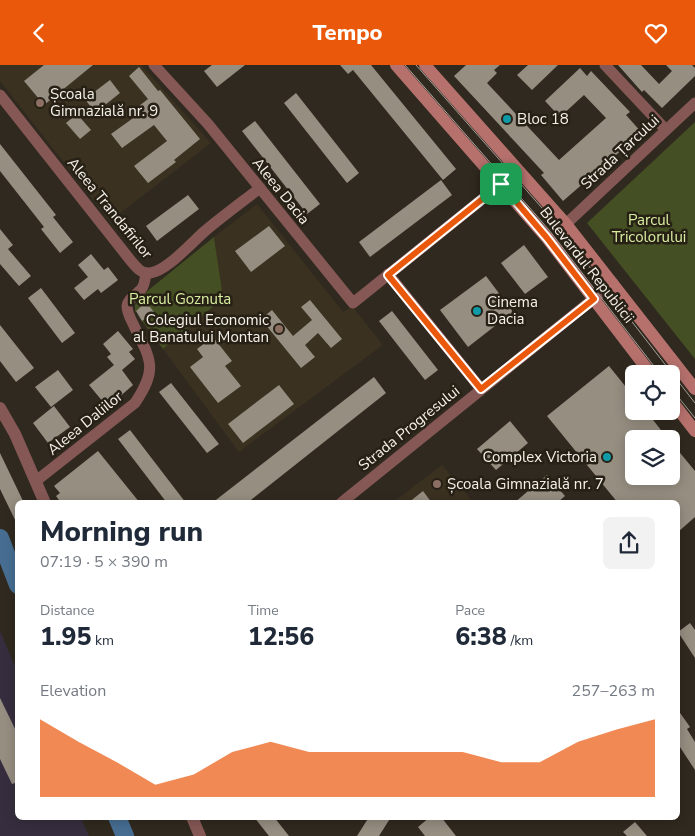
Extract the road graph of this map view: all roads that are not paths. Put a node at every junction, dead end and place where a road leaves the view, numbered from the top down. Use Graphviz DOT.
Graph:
graph roads {
  1 [pos="154,65"];
  2 [pos="396,65"];
  3 [pos="425,65"];
  4 [pos="605,65"];
  5 [pos="0,95"];
  6 [pos="695,103"];
  7 [pos="666,130"];
  8 [pos="501,184"];
  9 [pos="260,188"];
  10 [pos="566,224"];
  11 [pos="146,273"];
  12 [pos="388,275"];
  13 [pos="613,283"];
  14 [pos="594,299"];
  15 [pos="644,365"];
  16 [pos="481,389"];
  17 [pos="695,389"];
  18 [pos="0,408"];
  19 [pos="680,412"];
  20 [pos="695,431"];
  21 [pos="36,481"];
  22 [pos="44,500"];
  23 [pos="345,500"];
  24 [pos="193,820"];
  25 [pos="200,836"];
  1 -- 9 [label="street, Aleea Dacia"];
  2 -- 8 [label="main road, Bulevardul Republicii"];
  3 -- 10 [label="main road, Bulevardul Republicii"];
  4 -- 7 [label="street"];
  5 -- 11 [label="street, Aleea Trandafirilor"];
  6 -- 7 [label="street, Strada Țarcului"];
  7 -- 10 [label="street, Strada Țarcului"];
  8 -- 12 [label="street, Aleea Dacia"];
  8 -- 14 [label="main road, Bulevardul Republicii"];
  9 -- 11 [label="street, Aleea Trandafirilor"];
  9 -- 12 [label="street, Aleea Dacia"];
  10 -- 13 [label="main road, Bulevardul Republicii"];
  11 -- 21 [label="street, Aleea Daliilor"];
  12 -- 16 [label="street"];
  13 -- 14 [label="street, Strada Progresului"];
  13 -- 17 [label="main road, Bulevardul Republicii"];
  14 -- 15 [label="main road, Bulevardul Republicii"];
  14 -- 16 [label="street, Strada Progresului"];
  16 -- 23 [label="street, Strada Progresului"];
  18 -- 21 [label="street"];
  19 -- 20 [label="main road"];
  21 -- 22 [label="street"];
  24 -- 25 [label="street"];
}
